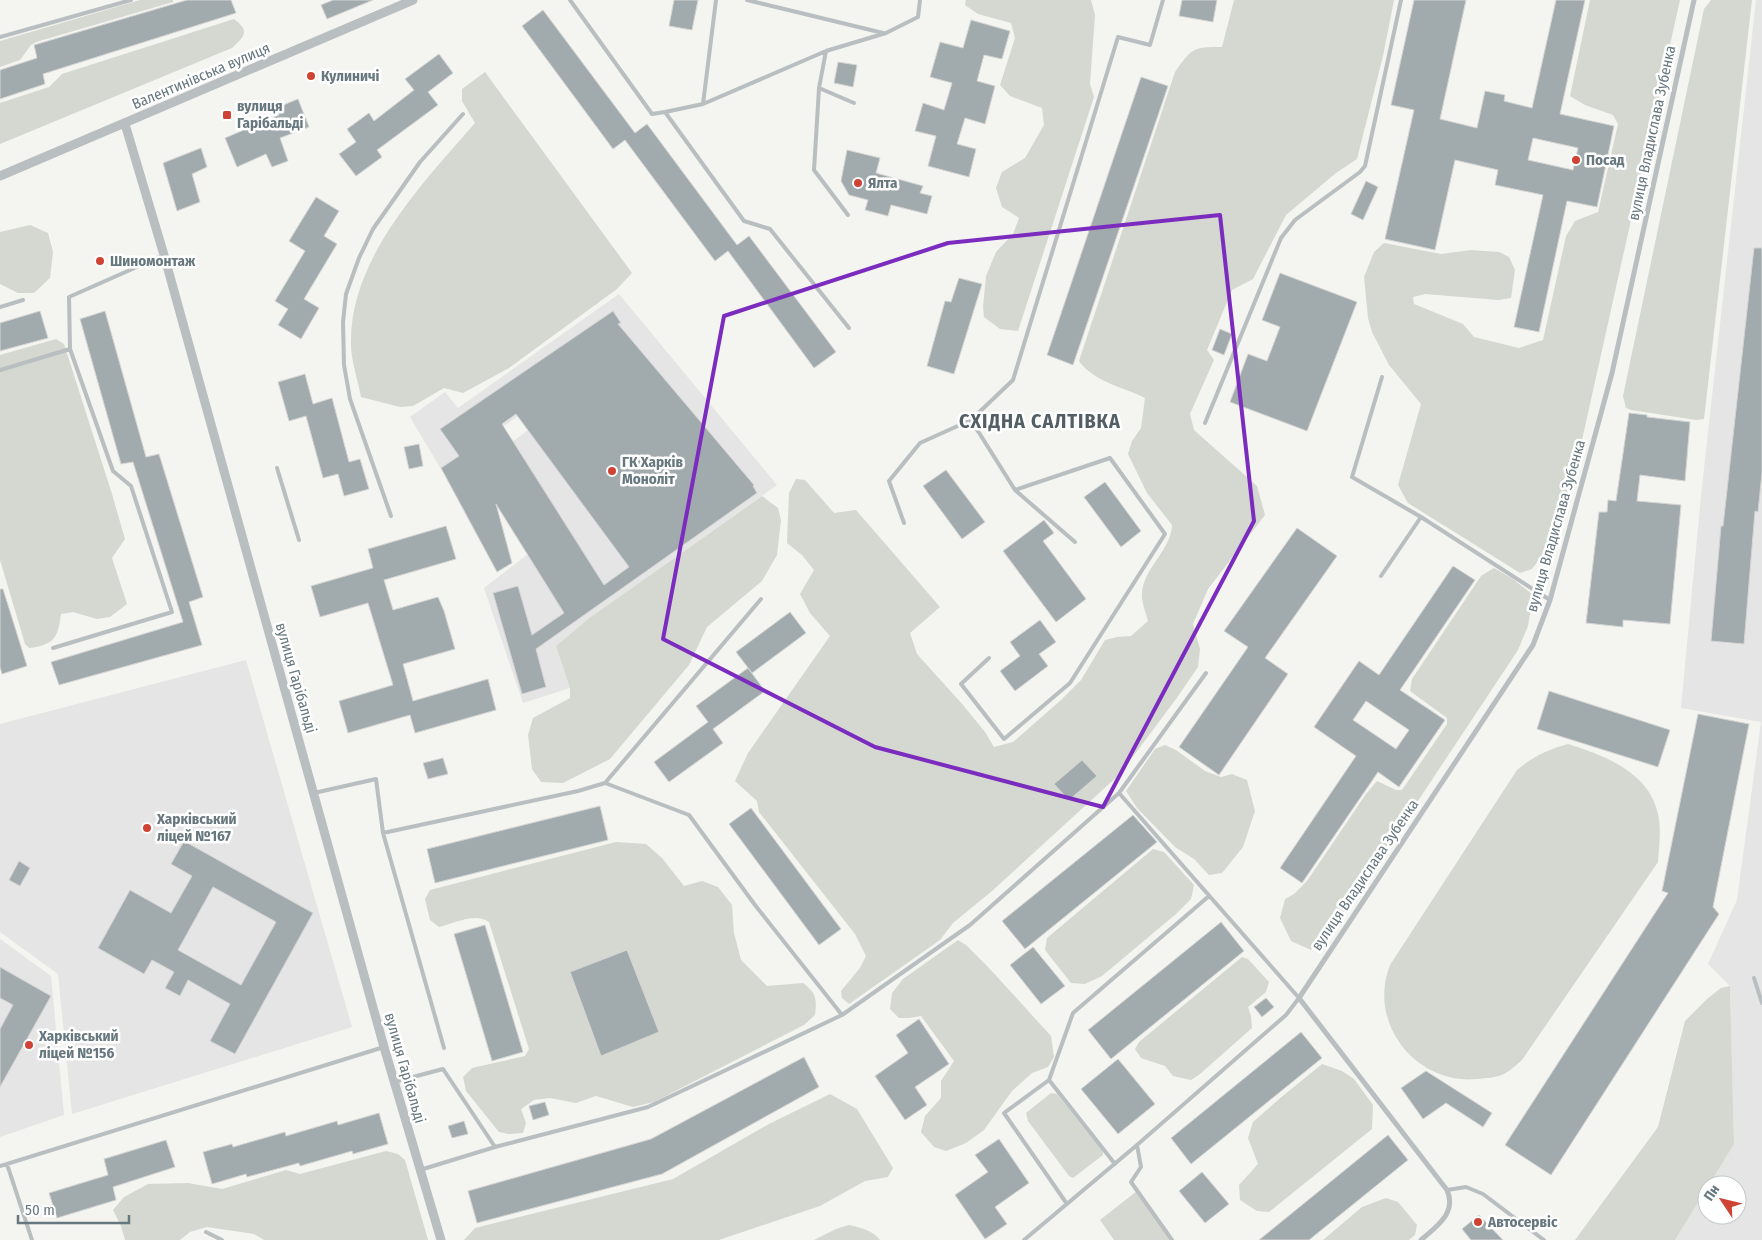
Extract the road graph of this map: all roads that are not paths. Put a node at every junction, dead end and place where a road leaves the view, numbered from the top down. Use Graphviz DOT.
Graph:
graph roads {
  1 [pos="131,0"];
  2 [pos="413,0"];
  3 [pos="570,0"];
  4 [pos="716,0"];
  5 [pos="747,0"];
  6 [pos="920,0"];
  7 [pos="1163,0"];
  8 [pos="1401,0"];
  9 [pos="1694,0"];
  10 [pos="886,33"];
  11 [pos="0,37"];
  12 [pos="826,51"];
  13 [pos="818,88"];
  14 [pos="854,103"];
  15 [pos="703,104"];
  16 [pos="665,112"];
  17 [pos="462,114"];
  18 [pos="124,124"];
  19 [pos="0,176"];
  20 [pos="848,215"];
  21 [pos="164,255"];
  22 [pos="23,300"];
  23 [pos="0,307"];
  24 [pos="849,328"];
  25 [pos="70,349"];
  26 [pos="0,370"];
  27 [pos="1382,377"];
  28 [pos="971,420"];
  29 [pos="1205,423"];
  30 [pos="277,468"];
  31 [pos="1015,490"];
  32 [pos="391,516"];
  33 [pos="1421,517"];
  34 [pos="904,523"];
  35 [pos="299,540"];
  36 [pos="1075,542"];
  37 [pos="1381,576"];
  38 [pos="761,599"];
  39 [pos="1550,600"];
  40 [pos="53,648"];
  41 [pos="989,658"];
  42 [pos="1206,673"];
  43 [pos="605,783"];
  44 [pos="314,793"];
  45 [pos="1119,793"];
  46 [pos="383,833"];
  47 [pos="1209,896"];
  48 [pos="1754,978"];
  49 [pos="1299,998"];
  50 [pos="1762,1002"];
  51 [pos="842,1015"];
  52 [pos="384,1047"];
  53 [pos="444,1048"];
  54 [pos="1049,1080"];
  55 [pos="394,1082"];
  56 [pos="1137,1145"];
  57 [pos="495,1147"];
  58 [pos="6,1164"];
  59 [pos="1115,1164"];
  60 [pos="0,1166"];
  61 [pos="420,1170"];
  62 [pos="1447,1190"];
  63 [pos="1067,1204"];
  64 [pos="206,1232"];
  65 [pos="32,1240"];
  66 [pos="222,1240"];
  67 [pos="440,1240"];
  68 [pos="1024,1240"];
  69 [pos="1172,1240"];
  70 [pos="1421,1240"];
  71 [pos="1544,1240"];
  1 -- 11 [label="lane"];
  2 -- 18 [label="street, Валентинівська вулиця"];
  3 -- 16 [label="lane"];
  4 -- 15 [label="lane"];
  5 -- 10 [label="lane"];
  6 -- 10 [label="lane"];
  7 -- 28 [label="lane"];
  8 -- 29 [label="lane"];
  9 -- 39 [label="street, вулиця Владислава Зубенка"];
  10 -- 12 [label="lane"];
  12 -- 13 [label="lane"];
  12 -- 15 [label="lane"];
  13 -- 14 [label="lane"];
  13 -- 20 [label="lane"];
  15 -- 16 [label="lane"];
  16 -- 24 [label="lane"];
  17 -- 32 [label="lane"];
  18 -- 19 [label="street, Валентинівська вулиця"];
  18 -- 21 [label="street, вулиця Гарібальді"];
  21 -- 25 [label="lane"];
  21 -- 44 [label="street, вулиця Гарібальді"];
  22 -- 23 [label="lane"];
  25 -- 26 [label="lane"];
  25 -- 40 [label="lane"];
  27 -- 33 [label="lane"];
  28 -- 31 [label="lane"];
  28 -- 34 [label="lane"];
  30 -- 35 [label="lane"];
  31 -- 36 [label="lane"];
  31 -- 41 [label="lane"];
  33 -- 37 [label="lane"];
  33 -- 39 [label="lane"];
  38 -- 43 [label="lane"];
  39 -- 49 [label="street, вулиця Владислава Зубенка"];
  42 -- 45 [label="lane"];
  43 -- 46 [label="lane"];
  43 -- 51 [label="lane"];
  44 -- 46 [label="lane"];
  44 -- 52 [label="street, вулиця Гарібальді"];
  45 -- 47 [label="lane"];
  45 -- 51 [label="lane"];
  46 -- 53 [label="lane"];
  47 -- 49 [label="lane"];
  47 -- 54 [label="lane"];
  48 -- 50 [label="lane"];
  49 -- 56 [label="lane"];
  49 -- 62 [label="street"];
  51 -- 57 [label="lane"];
  52 -- 55 [label="street, вулиця Гарібальді"];
  52 -- 58 [label="lane"];
  54 -- 59 [label="lane"];
  54 -- 63 [label="lane"];
  55 -- 57 [label="lane"];
  55 -- 61 [label="street, вулиця Гарібальді"];
  56 -- 59 [label="lane"];
  56 -- 69 [label="lane"];
  57 -- 61 [label="lane"];
  58 -- 60 [label="lane"];
  58 -- 65 [label="lane"];
  59 -- 63 [label="lane"];
  61 -- 67 [label="street, вулиця Гарібальді"];
  62 -- 70 [label="street"];
  62 -- 71 [label="lane"];
  63 -- 68 [label="lane"];
  64 -- 66 [label="lane"];
}
